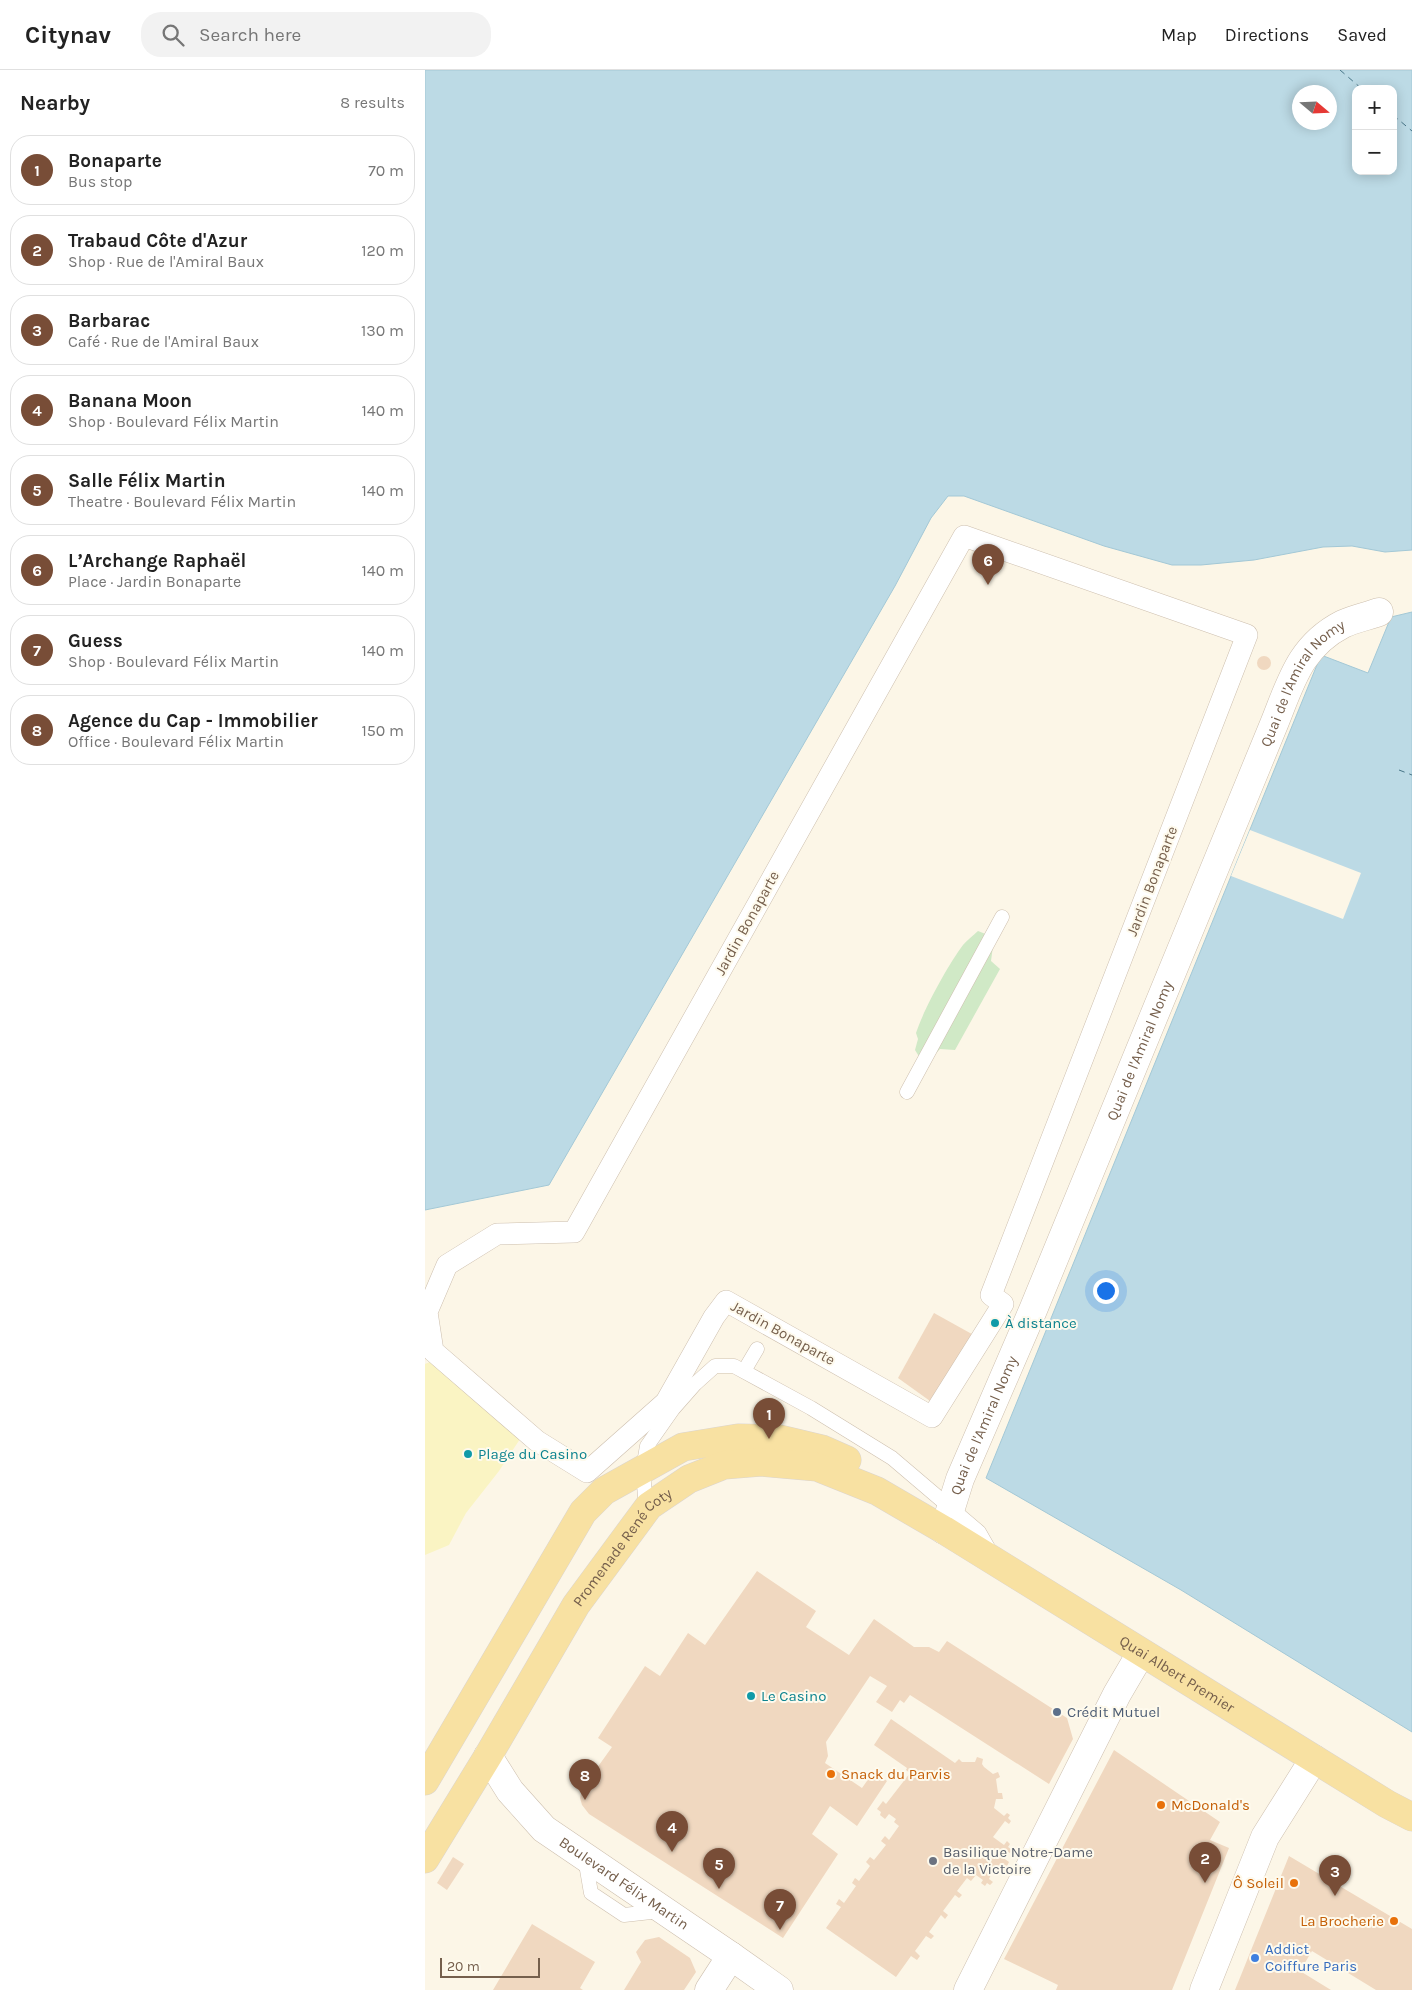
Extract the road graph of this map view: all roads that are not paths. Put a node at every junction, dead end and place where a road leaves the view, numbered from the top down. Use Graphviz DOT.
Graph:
graph roads {
  1 [pos="1379,612"];
  2 [pos="1247,635"];
  3 [pos="1002,917"];
  4 [pos="907,1092"];
  5 [pos="757,1349"];
  6 [pos="743,1371"];
  7 [pos="643,1469"];
  8 [pos="649,1506"];
  9 [pos="947,1518"];
  10 [pos="1141,1653"];
  11 [pos="488,1756"];
  12 [pos="1314,1759"];
  13 [pos="425,1782"];
  14 [pos="1412,1817"];
  15 [pos="425,1859"];
  16 [pos="731,1956"];
  17 [pos="709,1990"];
  18 [pos="779,1990"];
  19 [pos="968,1990"];
  20 [pos="1204,1990"];
  1 -- 9 [label="street, Quai de l'Amiral Nomy"];
  2 -- 2 [label="street, Jardin Bonaparte"];
  3 -- 4 [label="lane"];
  5 -- 6 [label="lane"];
  6 -- 7 [label="lane"];
  6 -- 9 [label="lane"];
  7 -- 8 [label="lane"];
  7 -- 9 [label="main road"];
  7 -- 13 [label="main road"];
  8 -- 9 [label="main road, Promenade René Coty"];
  8 -- 11 [label="main road, Promenade René Coty"];
  9 -- 10 [label="main road, Quai Albert Premier"];
  10 -- 12 [label="main road, Quai Albert Premier"];
  10 -- 19 [label="street"];
  11 -- 15 [label="main road, Promenade René Coty"];
  11 -- 16 [label="street, Boulevard Félix Martin"];
  12 -- 14 [label="main road, Quai Albert Premier"];
  12 -- 20 [label="street"];
  16 -- 17 [label="street"];
  16 -- 18 [label="street, Boulevard Félix Martin"];
}
